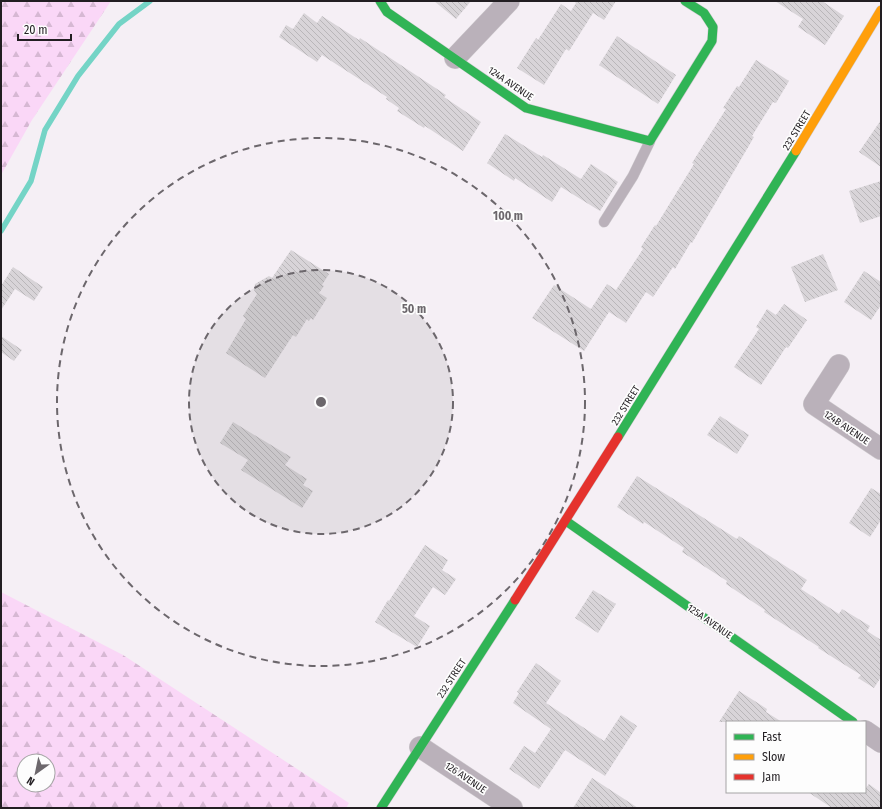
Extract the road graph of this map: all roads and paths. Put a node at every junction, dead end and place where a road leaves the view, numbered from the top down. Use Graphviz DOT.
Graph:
graph roads {
  1 [pos="380,1"];
  2 [pos="509,1"];
  3 [pos="685,1"];
  4 [pos="881,10"];
  5 [pos="455,58"];
  6 [pos="650,141"];
  7 [pos="604,222"];
  8 [pos="839,365"];
  9 [pos="881,450"];
  10 [pos="566,521"];
  11 [pos="852,721"];
  12 [pos="866,732"];
  13 [pos="881,742"];
  14 [pos="420,747"];
  15 [pos="381,808"];
  16 [pos="512,808"];
  1 -- 5 [label="main road, 124A AVENUE"];
  2 -- 5 [label="street"];
  3 -- 6 [label="main road"];
  4 -- 10 [label="main road, 232 STREET"];
  5 -- 6 [label="main road, 124A AVENUE"];
  6 -- 7 [label="lane"];
  8 -- 9 [label="street, 124B AVENUE"];
  10 -- 11 [label="main road, 125A AVENUE"];
  10 -- 14 [label="main road, 232 STREET"];
  12 -- 13 [label="street"];
  14 -- 15 [label="main road, 232 STREET"];
  14 -- 16 [label="street, 126 AVENUE"];
}
